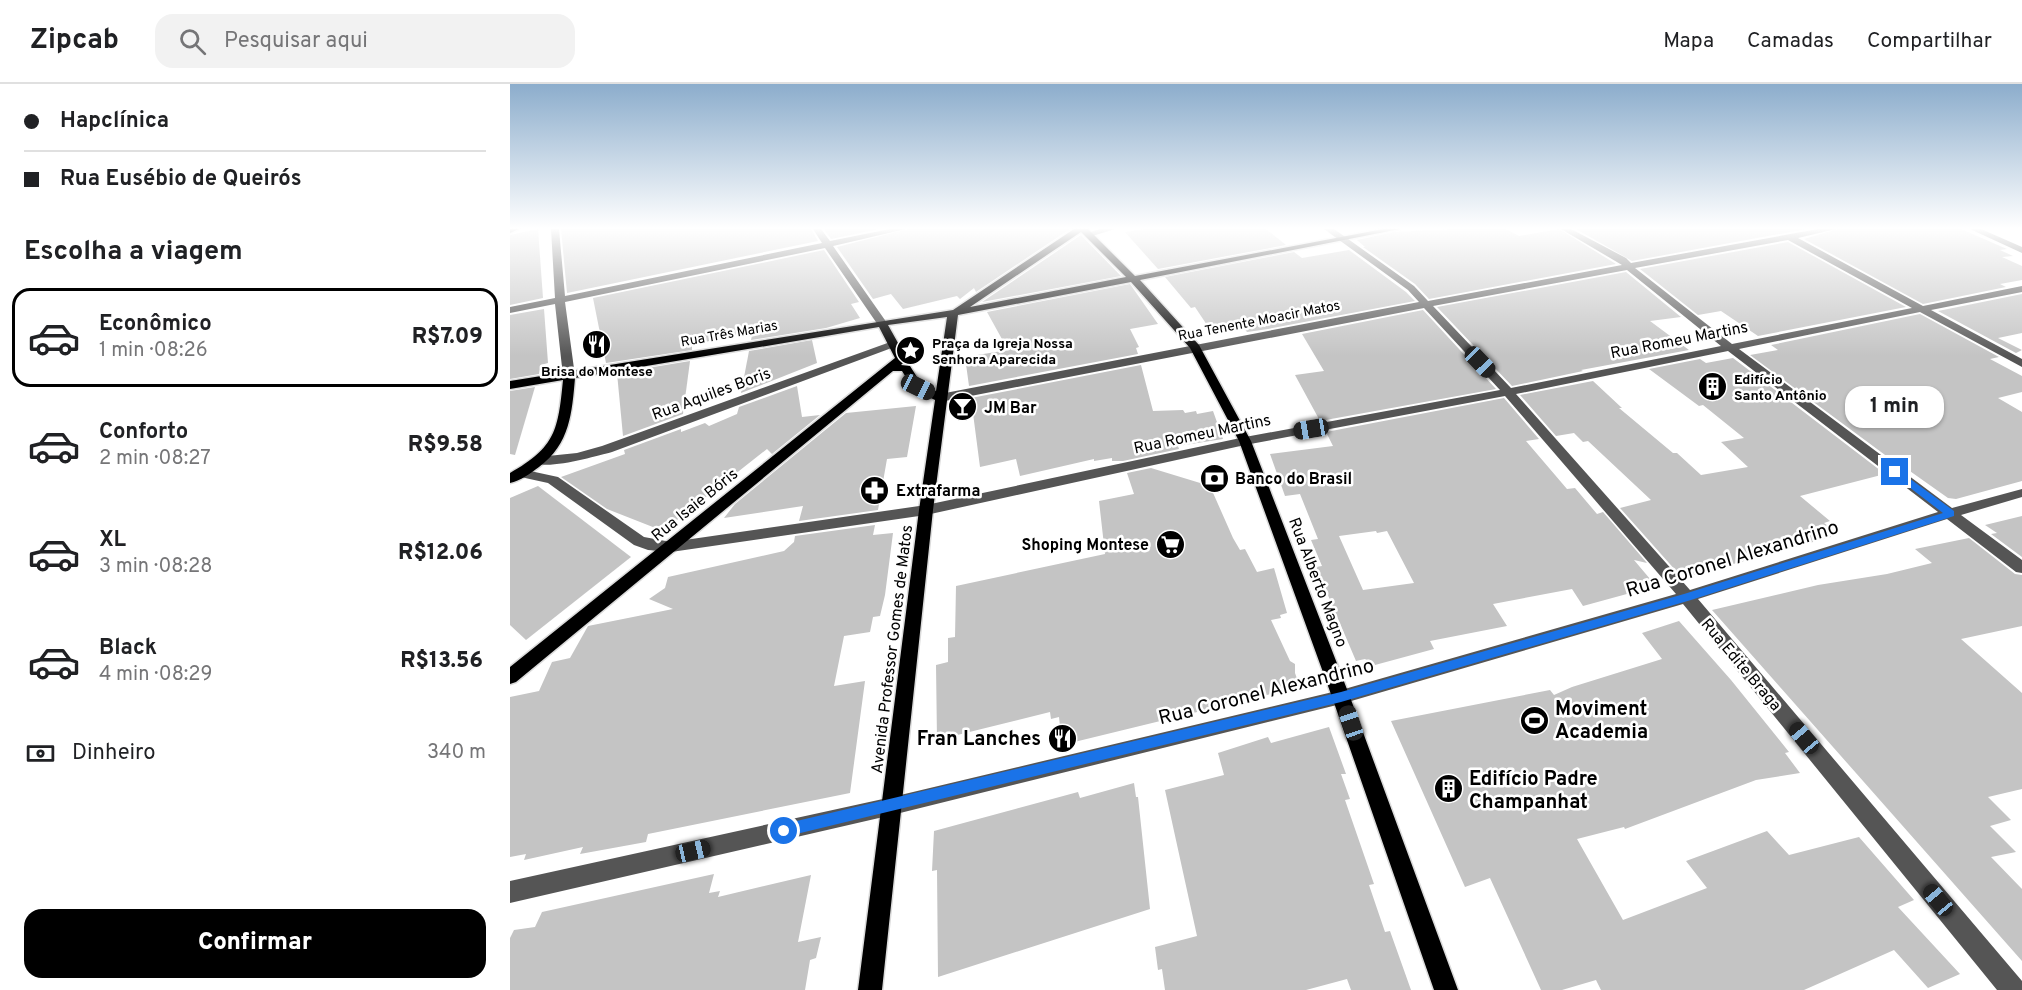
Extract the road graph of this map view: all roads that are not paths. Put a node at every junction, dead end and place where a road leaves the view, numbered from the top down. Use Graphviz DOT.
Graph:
graph roads {
  1 [pos="558,271"];
  2 [pos="699,271"];
  3 [pos="846,271"];
  4 [pos="1019,271"];
  5 [pos="1125,271"];
  6 [pos="1174,271"];
  7 [pos="1388,271"];
  8 [pos="1612,271"];
  9 [pos="1633,271"];
  10 [pos="1850,271"];
  11 [pos="1133,279"];
  12 [pos="2022,289"];
  13 [pos="560,300"];
  14 [pos="1427,304"];
  15 [pos="1917,309"];
  16 [pos="510,310"];
  17 [pos="953,313"];
  18 [pos="882,322"];
  19 [pos="893,344"];
  20 [pos="1196,347"];
  21 [pos="1729,348"];
  22 [pos="895,363"];
  23 [pos="2022,364"];
  24 [pos="569,376"];
  25 [pos="510,385"];
  26 [pos="1508,392"];
  27 [pos="940,398"];
  28 [pos="1245,441"];
  29 [pos="538,461"];
  30 [pos="516,476"];
  31 [pos="2022,493"];
  32 [pos="926,510"];
  33 [pos="1950,513"];
  34 [pos="671,547"];
  35 [pos="2022,568"];
  36 [pos="1687,597"];
  37 [pos="510,677"];
  38 [pos="1341,697"];
  39 [pos="892,806"];
  40 [pos="510,892"];
  41 [pos="870,990"];
  42 [pos="1446,990"];
  43 [pos="2013,990"];
  1 -- 13 [label="street"];
  2 -- 13 [label="street"];
  3 -- 18 [label="street"];
  4 -- 17 [label="main road"];
  5 -- 11 [label="main road, Rua Alberto Magno"];
  6 -- 11 [label="main road, Rua Três Marias"];
  7 -- 14 [label="street, Rua Edite Braga"];
  8 -- 14 [label="street, Rua Tenente Moacir Matos"];
  9 -- 21 [label="street"];
  10 -- 15 [label="street"];
  11 -- 17 [label="main road, Rua Três Marias"];
  11 -- 20 [label="main road, Rua Alberto Magno"];
  12 -- 15 [label="street, Rua Romeu Martins"];
  13 -- 16 [label="street"];
  13 -- 24 [label="street"];
  14 -- 20 [label="street, Rua Tenente Moacir Matos"];
  14 -- 26 [label="street, Rua Edite Braga"];
  15 -- 21 [label="street, Rua Romeu Martins"];
  15 -- 23 [label="street"];
  17 -- 18 [label="main road, Rua Três Marias"];
  17 -- 27 [label="main road, Avenida Professor Gomes de Matos"];
  18 -- 19 [label="main road"];
  18 -- 24 [label="main road, Rua Três Marias"];
  19 -- 22 [label="main road"];
  19 -- 29 [label="street, Rua Aquiles Boris"];
  20 -- 27 [label="street, Rua Tenente Moacir Matos"];
  20 -- 28 [label="main road, Rua Alberto Magno"];
  21 -- 26 [label="street, Rua Romeu Martins"];
  21 -- 33 [label="street"];
  22 -- 27 [label="main road"];
  22 -- 34 [label="main road, Rua Isaie Bóris"];
  24 -- 25 [label="main road, Rua Três Marias"];
  24 -- 29 [label="main road, Rua Aquiles Boris"];
  26 -- 28 [label="street, Rua Romeu Martins"];
  26 -- 36 [label="street, Rua Edite Braga"];
  27 -- 32 [label="main road, Avenida Professor Gomes de Matos"];
  28 -- 32 [label="street, Rua Romeu Martins"];
  28 -- 38 [label="main road, Rua Alberto Magno"];
  29 -- 30 [label="main road, Rua Aquiles Boris"];
  30 -- 34 [label="street, Rua Romeu Martins"];
  31 -- 33 [label="street, Rua Coronel Alexandrino"];
  32 -- 34 [label="street, Rua Romeu Martins"];
  32 -- 39 [label="main road, Avenida Professor Gomes de Matos"];
  33 -- 35 [label="street"];
  33 -- 36 [label="street, Rua Coronel Alexandrino"];
  34 -- 37 [label="main road, Rua Isaie Bóris"];
  36 -- 38 [label="street, Rua Coronel Alexandrino"];
  36 -- 43 [label="street, Rua Edite Braga"];
  38 -- 39 [label="street, Rua Coronel Alexandrino"];
  38 -- 42 [label="main road, Rua Alberto Magno"];
  39 -- 40 [label="street, Rua Coronel Alexandrino"];
  39 -- 41 [label="main road, Avenida Professor Gomes de Matos"];
}
